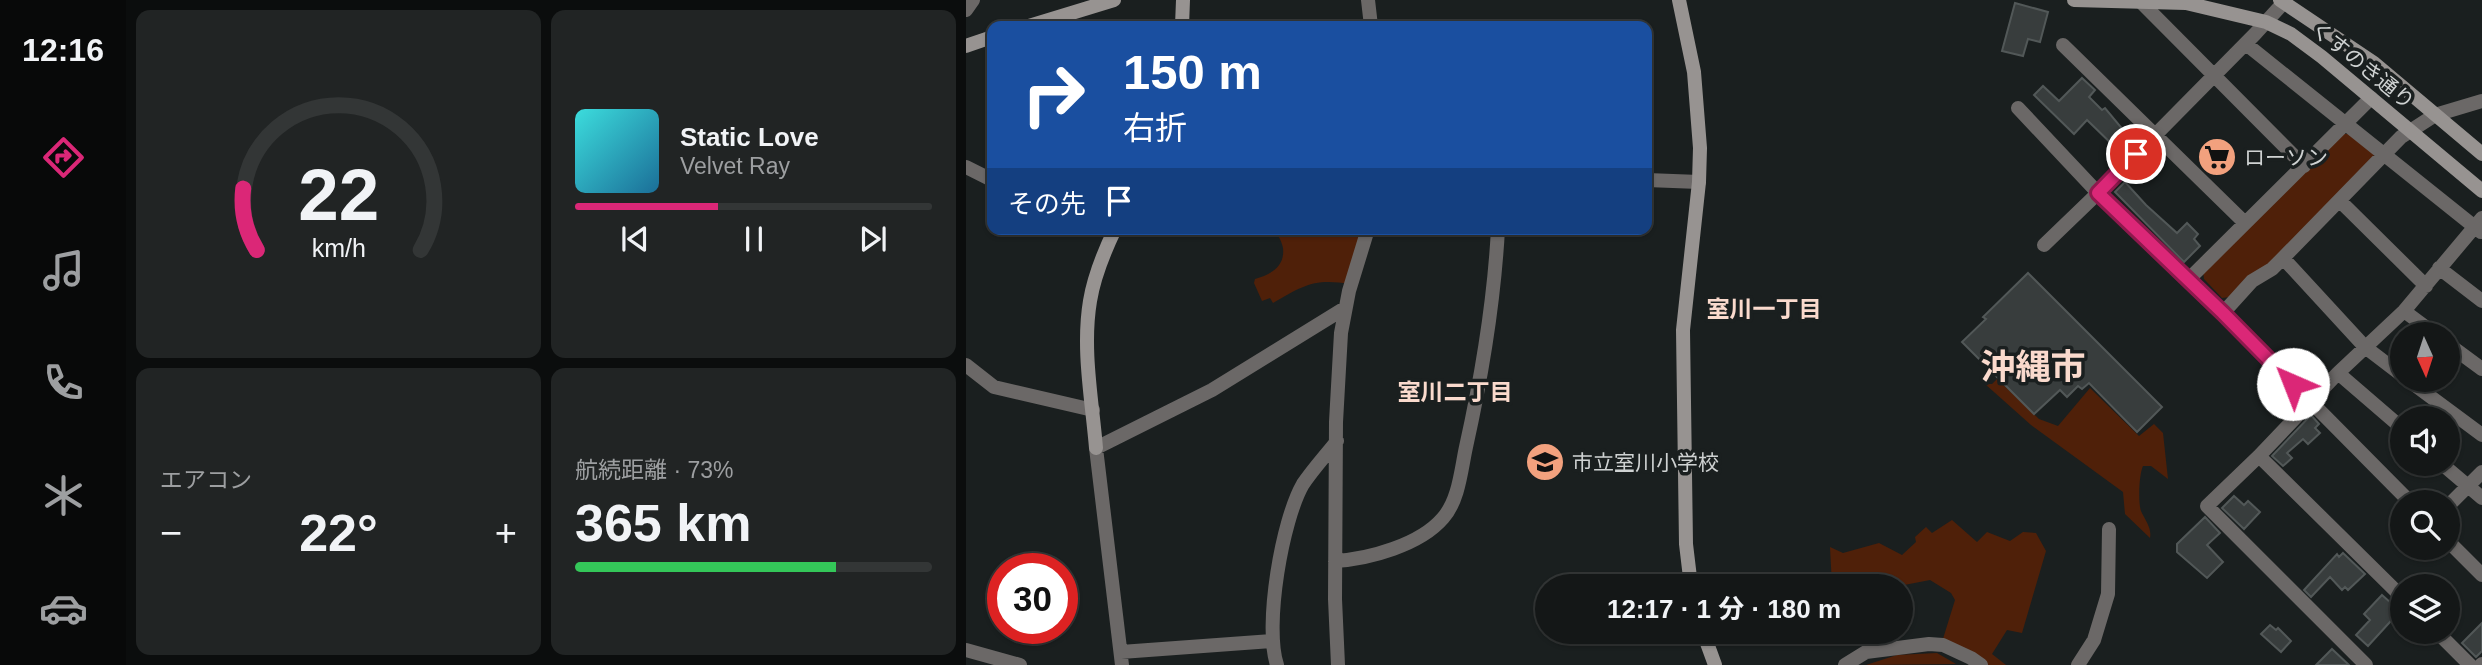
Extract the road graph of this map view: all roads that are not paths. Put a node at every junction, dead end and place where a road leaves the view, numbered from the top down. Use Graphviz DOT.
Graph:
graph roads {
  1 [pos="973,0"];
  2 [pos="1114,0"];
  3 [pos="1183,0"];
  4 [pos="1367,0"];
  5 [pos="1679,0"];
  6 [pos="2074,0"];
  7 [pos="2140,1"];
  8 [pos="2284,1"];
  9 [pos="966,10"];
  10 [pos="1045,21"];
  11 [pos="1182,21"];
  12 [pos="1370,21"];
  13 [pos="2266,22"];
  14 [pos="987,39"];
  15 [pos="2246,44"];
  16 [pos="2063,45"];
  17 [pos="966,46"];
  18 [pos="2214,75"];
  19 [pos="2371,99"];
  20 [pos="2482,101"];
  21 [pos="2018,108"];
  22 [pos="2435,115"];
  23 [pos="2346,123"];
  24 [pos="2411,130"];
  25 [pos="2155,135"];
  26 [pos="2386,153"];
  27 [pos="2482,154"];
  28 [pos="2304,166"];
  29 [pos="966,167"];
  30 [pos="987,178"];
  31 [pos="1652,180"];
  32 [pos="1699,182"];
  33 [pos="2482,191"];
  34 [pos="2098,193"];
  35 [pos="2340,201"];
  36 [pos="2245,223"];
  37 [pos="2479,226"];
  38 [pos="1112,235"];
  39 [pos="1366,235"];
  40 [pos="1498,235"];
  41 [pos="2044,245"];
  42 [pos="2283,258"];
  43 [pos="2440,268"];
  44 [pos="2188,280"];
  45 [pos="2426,286"];
  46 [pos="2482,301"];
  47 [pos="1345,308"];
  48 [pos="2404,311"];
  49 [pos="2223,313"];
  50 [pos="2419,322"];
  51 [pos="2365,347"];
  52 [pos="2460,353"];
  53 [pos="966,365"];
  54 [pos="2390,366"];
  55 [pos="2482,369"];
  56 [pos="2338,373"];
  57 [pos="2424,392"];
  58 [pos="2311,402"];
  59 [pos="1093,410"];
  60 [pos="2390,418"];
  61 [pos="2482,435"];
  62 [pos="1337,441"];
  63 [pos="1096,448"];
  64 [pos="2259,456"];
  65 [pos="2482,472"];
  66 [pos="2456,476"];
  67 [pos="2467,486"];
  68 [pos="2398,490"];
  69 [pos="2460,493"];
  70 [pos="2482,498"];
  71 [pos="2109,529"];
  72 [pos="2460,553"];
  73 [pos="1335,561"];
  74 [pos="1690,574"];
  75 [pos="2482,575"];
  76 [pos="2390,585"];
  77 [pos="1272,641"];
  78 [pos="1707,644"];
  79 [pos="2449,644"];
  80 [pos="966,650"];
  81 [pos="1121,659"];
  82 [pos="1020,665"];
  83 [pos="1277,665"];
  84 [pos="1338,665"];
  85 [pos="1715,665"];
  86 [pos="1845,665"];
  87 [pos="1981,665"];
  88 [pos="2078,665"];
  89 [pos="2366,665"];
  90 [pos="2470,665"];
  1 -- 9 [label="street"];
  2 -- 10 [label="street"];
  3 -- 11 [label="street"];
  4 -- 12 [label="street"];
  5 -- 32 [label="street"];
  6 -- 7 [label="street, くすのき通り"];
  7 -- 13 [label="street, くすのき通り"];
  7 -- 18 [label="street"];
  8 -- 13 [label="street"];
  8 -- 22 [label="street, くすのき通り"];
  13 -- 15 [label="street"];
  13 -- 19 [label="street, くすのき通り"];
  14 -- 17 [label="street"];
  15 -- 18 [label="street"];
  15 -- 23 [label="street"];
  16 -- 25 [label="street"];
  18 -- 25 [label="street"];
  18 -- 28 [label="street"];
  19 -- 23 [label="street"];
  19 -- 24 [label="street, くすのき通り"];
  20 -- 22 [label="street"];
  21 -- 34 [label="street"];
  22 -- 24 [label="street"];
  22 -- 27 [label="street, くすのき通り"];
  23 -- 26 [label="street"];
  23 -- 28 [label="street"];
  24 -- 26 [label="street"];
  24 -- 33 [label="street, くすのき通り"];
  25 -- 34 [label="street"];
  25 -- 36 [label="street"];
  26 -- 35 [label="street"];
  26 -- 37 [label="street"];
  28 -- 36 [label="street"];
  29 -- 30 [label="street"];
  31 -- 32 [label="street"];
  32 -- 74 [label="street"];
  34 -- 41 [label="street"];
  34 -- 44 [label="street"];
  35 -- 42 [label="street"];
  35 -- 45 [label="street"];
  36 -- 44 [label="street"];
  37 -- 43 [label="street"];
  38 -- 59 [label="street"];
  39 -- 47 [label="street"];
  40 -- 73 [label="street"];
  42 -- 49 [label="street"];
  42 -- 51 [label="street"];
  43 -- 45 [label="street"];
  43 -- 46 [label="street"];
  44 -- 49 [label="street"];
  45 -- 48 [label="street"];
  47 -- 62 [label="street"];
  47 -- 63 [label="street"];
  48 -- 50 [label="street"];
  48 -- 51 [label="street"];
  49 -- 58 [label="street"];
  51 -- 54 [label="street"];
  51 -- 56 [label="street"];
  52 -- 55 [label="street"];
  53 -- 59 [label="street"];
  56 -- 58 [label="street"];
  56 -- 60 [label="street"];
  57 -- 61 [label="street"];
  58 -- 64 [label="street"];
  58 -- 68 [label="street"];
  59 -- 63 [label="street"];
  62 -- 73 [label="street"];
  62 -- 77 [label="street"];
  63 -- 81 [label="street"];
  64 -- 76 [label="street"];
  64 -- 89 [label="street"];
  65 -- 67 [label="street"];
  66 -- 67 [label="street"];
  67 -- 69 [label="street"];
  67 -- 70 [label="street"];
  71 -- 88 [label="street"];
  72 -- 75 [label="street"];
  73 -- 84 [label="street"];
  77 -- 81 [label="street"];
  77 -- 83 [label="street"];
  78 -- 85 [label="street"];
  79 -- 90 [label="street"];
  80 -- 82 [label="street"];
  86 -- 87 [label="street"];
}
